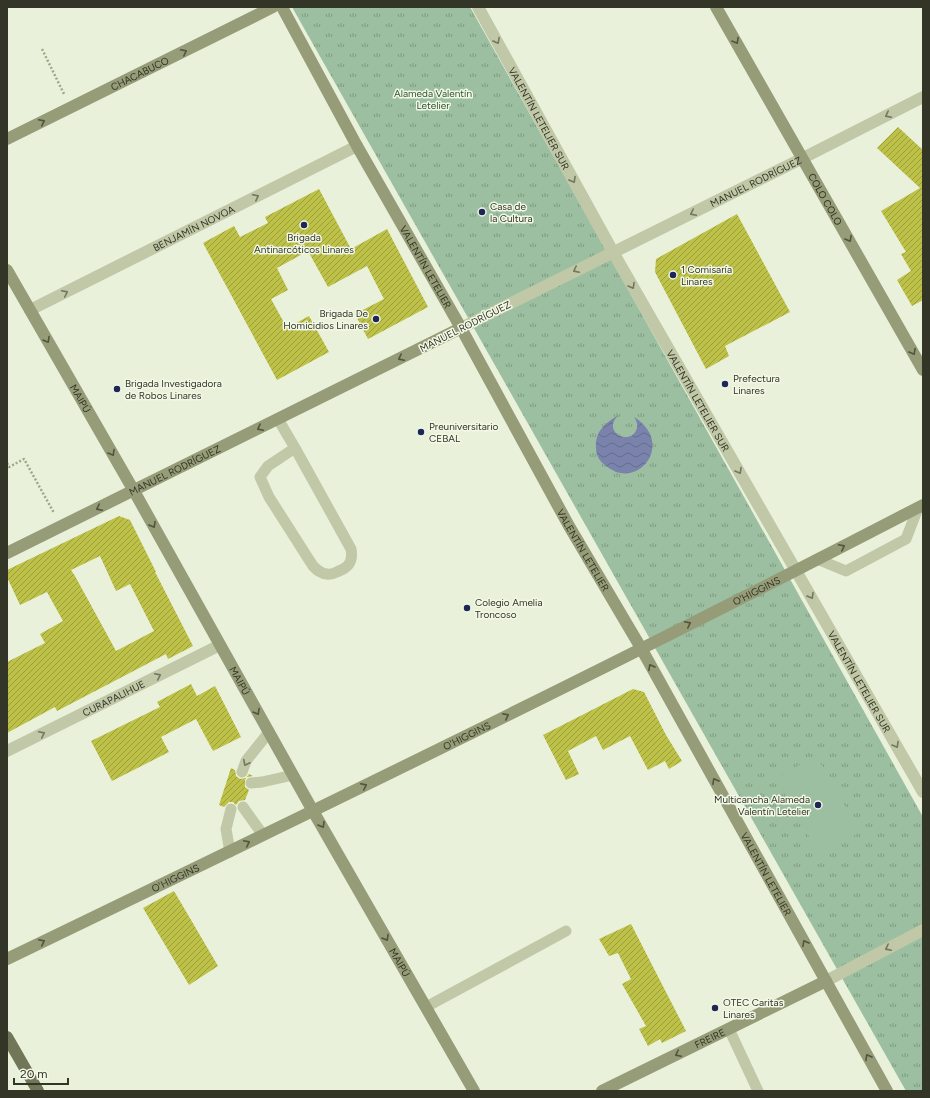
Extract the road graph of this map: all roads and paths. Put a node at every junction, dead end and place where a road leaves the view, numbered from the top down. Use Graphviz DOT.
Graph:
graph roads {
  1 [pos="273,7"];
  2 [pos="282,7"];
  3 [pos="478,7"];
  4 [pos="716,7"];
  5 [pos="42,50"];
  6 [pos="923,98"];
  7 [pos="71,108"];
  8 [pos="7,139"];
  9 [pos="357,146"];
  10 [pos="803,158"];
  11 [pos="613,252"];
  12 [pos="7,270"];
  13 [pos="30,310"];
  14 [pos="461,328"];
  15 [pos="923,370"];
  16 [pos="278,419"];
  17 [pos="295,448"];
  18 [pos="7,463"];
  19 [pos="134,491"];
  20 [pos="920,506"];
  21 [pos="63,526"];
  22 [pos="7,554"];
  23 [pos="817,559"];
  24 [pos="796,570"];
  25 [pos="220,645"];
  26 [pos="641,648"];
  27 [pos="269,732"];
  28 [pos="7,751"];
  29 [pos="242,772"];
  30 [pos="293,775"];
  31 [pos="251,783"];
  32 [pos="923,792"];
  33 [pos="243,807"];
  34 [pos="231,809"];
  35 [pos="314,811"];
  36 [pos="263,835"];
  37 [pos="230,852"];
  38 [pos="923,930"];
  39 [pos="566,931"];
  40 [pos="7,959"];
  41 [pos="826,981"];
  42 [pos="426,1007"];
  43 [pos="729,1029"];
  44 [pos="7,1037"];
  45 [pos="38,1091"];
  46 [pos="474,1091"];
  47 [pos="602,1091"];
  48 [pos="758,1091"];
  49 [pos="887,1091"];
  7 -- 1 [label="main road, CHACABUCO, one-way"];
  2 -- 9 [label="main road, VALENTÍN LETELIER"];
  3 -- 11 [label="street, VALENTÍN LETELIER SUR, one-way"];
  4 -- 10 [label="main road, COLO COLO, one-way"];
  5 -- 7 [label="path"];
  6 -- 10 [label="street, MANUEL RODRÍGUEZ, one-way"];
  8 -- 7 [label="main road, CHACABUCO, one-way"];
  13 -- 9 [label="street, BENJAMÍN NOVOA, one-way"];
  9 -- 14 [label="main road, VALENTÍN LETELIER"];
  10 -- 11 [label="street, MANUEL RODRÍGUEZ, one-way"];
  10 -- 15 [label="main road, COLO COLO, one-way"];
  11 -- 14 [label="street, MANUEL RODRÍGUEZ, one-way"];
  11 -- 24 [label="street, VALENTÍN LETELIER SUR, one-way"];
  12 -- 13 [label="main road, MAIPÚ"];
  13 -- 19 [label="main road, MAIPÚ, one-way"];
  14 -- 16 [label="main road, MANUEL RODRÍGUEZ, one-way"];
  14 -- 26 [label="main road, VALENTÍN LETELIER"];
  16 -- 17 [label="lane"];
  16 -- 19 [label="main road, MANUEL RODRÍGUEZ, one-way"];
  17 -- 17 [label="lane"];
  18 -- 21 [label="path"];
  19 -- 21 [label="main road, MANUEL RODRÍGUEZ, one-way"];
  19 -- 25 [label="main road, MAIPÚ, one-way"];
  23 -- 20 [label="main road, O'HIGGINS, one-way"];
  20 -- 23 [label="lane"];
  21 -- 22 [label="main road, MANUEL RODRÍGUEZ"];
  23 -- 24 [label="main road, O'HIGGINS"];
  26 -- 24 [label="main road, O'HIGGINS, one-way"];
  24 -- 32 [label="street, VALENTÍN LETELIER SUR, one-way"];
  25 -- 27 [label="main road, MAIPÚ, one-way"];
  28 -- 25 [label="street, CURAPALIHUE, one-way"];
  35 -- 26 [label="main road, O'HIGGINS, one-way"];
  41 -- 26 [label="main road, VALENTÍN LETELIER, one-way"];
  27 -- 29 [label="lane, one-way"];
  27 -- 30 [label="main road, MAIPÚ"];
  30 -- 31 [label="lane"];
  30 -- 35 [label="main road, MAIPÚ"];
  33 -- 36 [label="lane"];
  34 -- 37 [label="lane"];
  35 -- 36 [label="main road, O'HIGGINS"];
  35 -- 42 [label="main road, MAIPÚ, one-way"];
  37 -- 36 [label="main road, O'HIGGINS, one-way"];
  40 -- 37 [label="main road, O'HIGGINS, one-way"];
  38 -- 41 [label="street, FREIRE, one-way"];
  39 -- 42 [label="lane"];
  41 -- 43 [label="main road, FREIRE"];
  49 -- 41 [label="main road, VALENTÍN LETELIER, one-way"];
  42 -- 46 [label="main road, MAIPÚ"];
  43 -- 47 [label="main road, FREIRE, one-way"];
  43 -- 48 [label="lane"];
  44 -- 45 [label="main road"];
}
